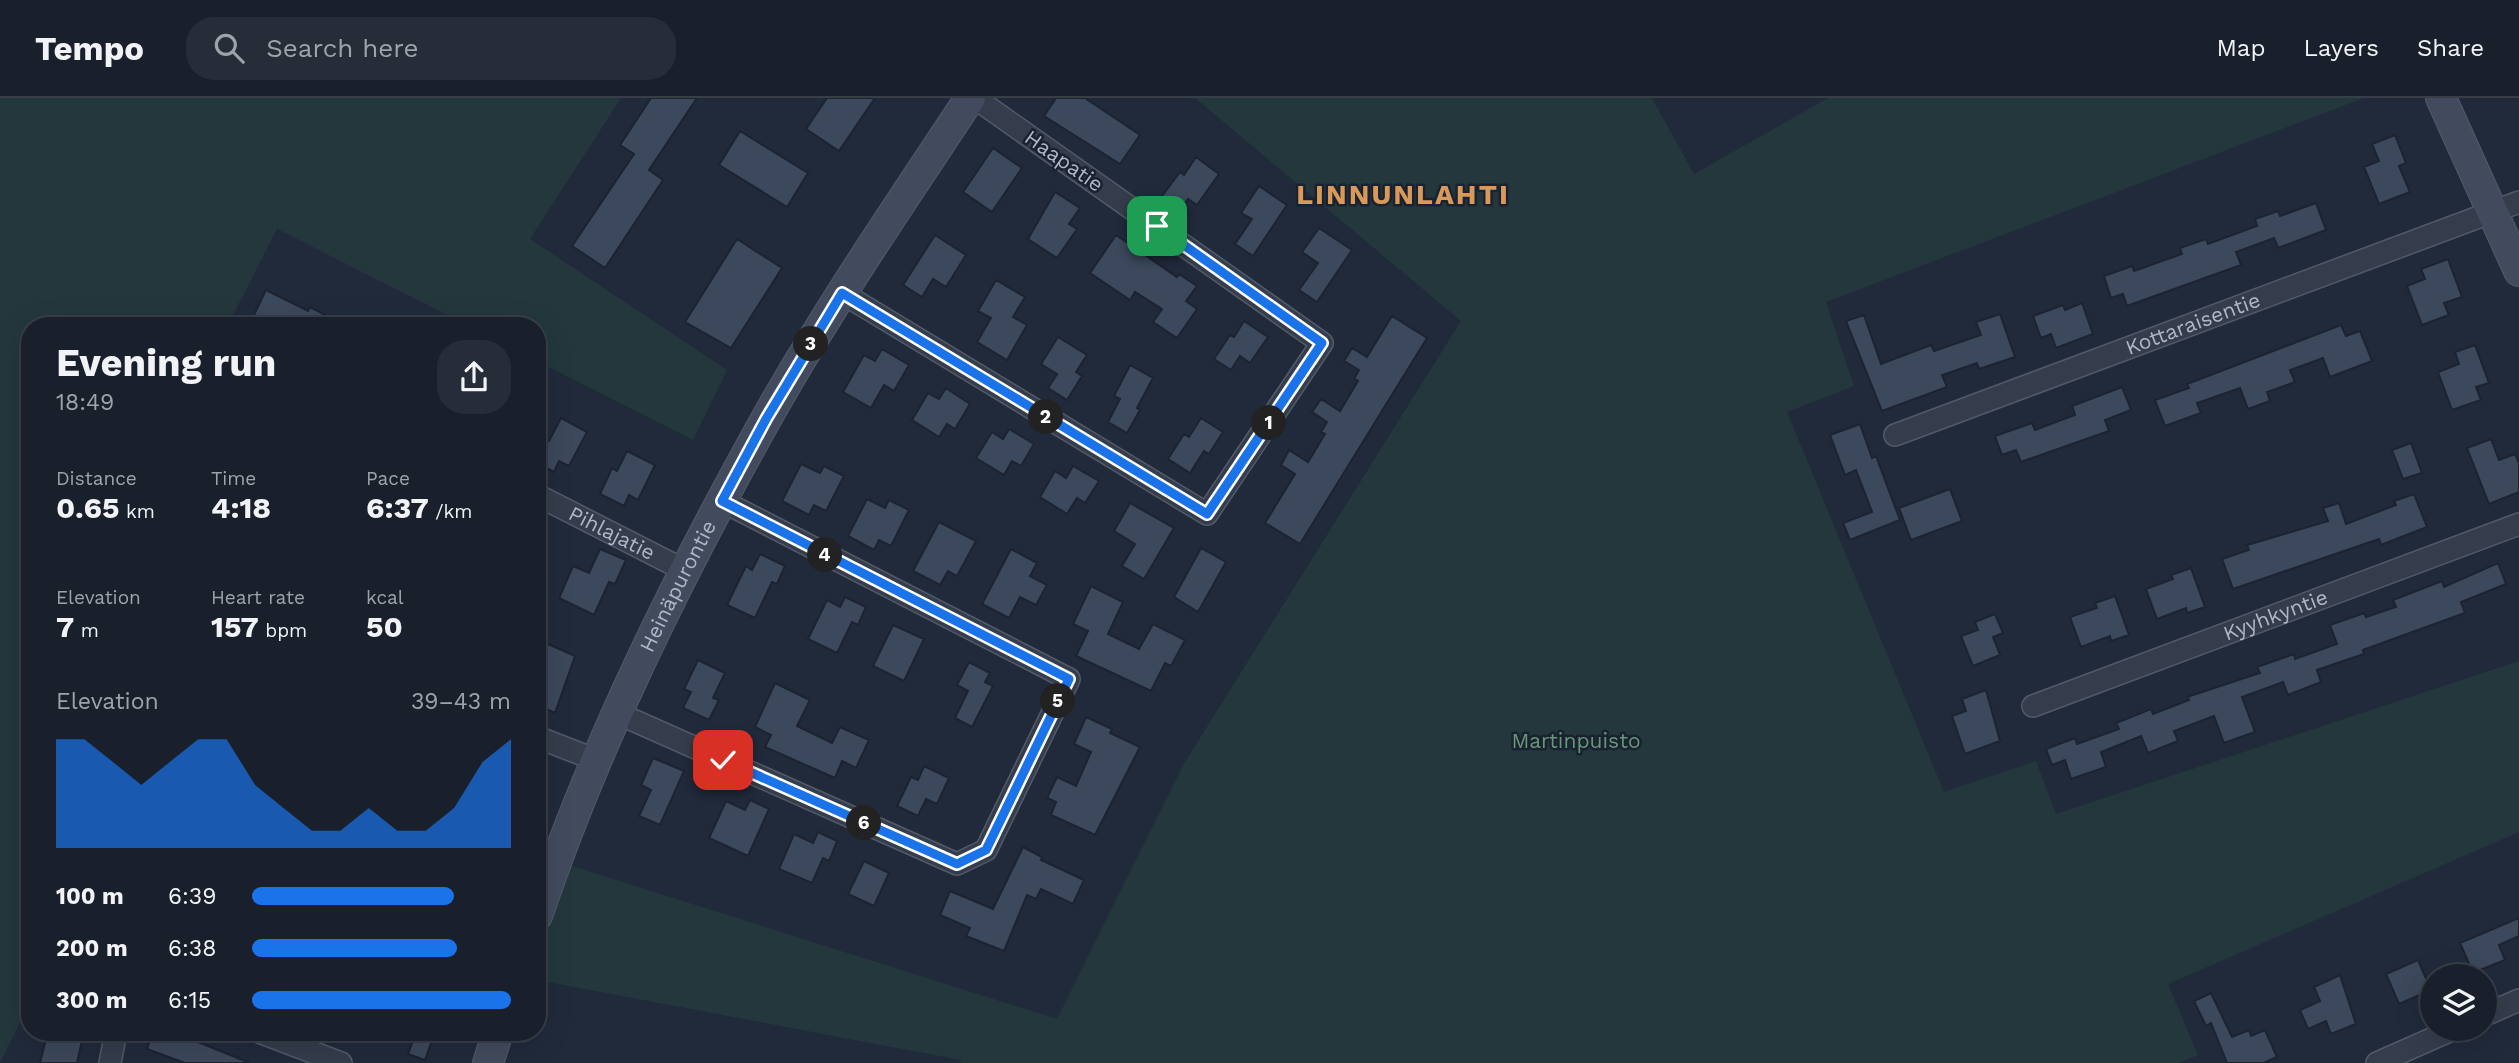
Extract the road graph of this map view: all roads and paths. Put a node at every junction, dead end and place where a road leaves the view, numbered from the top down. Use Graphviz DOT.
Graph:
graph roads {
  1 [pos="972,98"];
  2 [pos="2441,98"];
  3 [pos="2506,206"];
  4 [pos="2519,271"];
  5 [pos="842,293"];
  6 [pos="1895,435"];
  7 [pos="546,500"];
  8 [pos="722,501"];
  9 [pos="2519,524"];
  10 [pos="686,571"];
  11 [pos="2033,706"];
  12 [pos="617,712"];
  13 [pos="546,741"];
  14 [pos="596,760"];
  15 [pos="546,892"];
  16 [pos="2519,1000"];
  17 [pos="2497,1010"];
  18 [pos="114,1041"];
  19 [pos="282,1041"];
  20 [pos="495,1041"];
  21 [pos="2427,1041"];
  22 [pos="110,1063"];
  23 [pos="341,1063"];
  24 [pos="488,1063"];
  25 [pos="2377,1063"];
  1 -- 5 [label="street, Heinäpurontie"];
  1 -- 5 [label="street, Haapatie"];
  2 -- 3 [label="street"];
  3 -- 4 [label="street"];
  3 -- 6 [label="street, Kottaraisentie"];
  5 -- 8 [label="street, Heinäpurontie"];
  7 -- 10 [label="street, Pihlajatie"];
  8 -- 10 [label="street, Heinäpurontie"];
  8 -- 12 [label="street"];
  9 -- 11 [label="street, Kyyhkyntie"];
  10 -- 12 [label="street, Heinäpurontie"];
  12 -- 14 [label="street, Heinäpurontie"];
  13 -- 14 [label="street"];
  14 -- 15 [label="street, Heinäpurontie"];
  16 -- 17 [label="street"];
  18 -- 22 [label="street"];
  19 -- 23 [label="street"];
  20 -- 24 [label="street"];
  21 -- 25 [label="street"];
}
